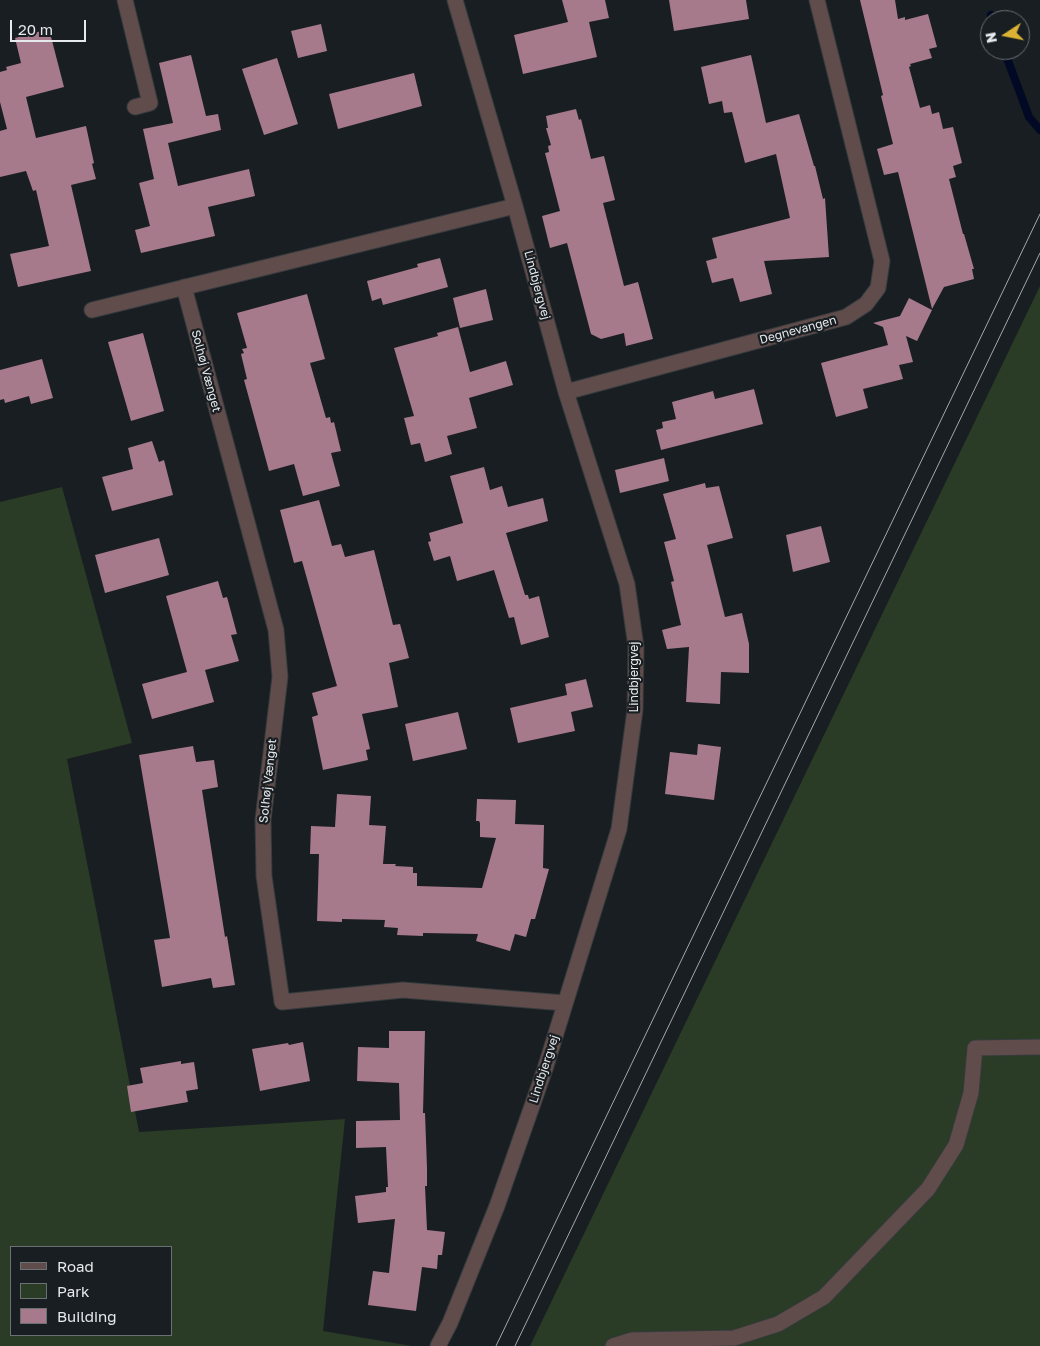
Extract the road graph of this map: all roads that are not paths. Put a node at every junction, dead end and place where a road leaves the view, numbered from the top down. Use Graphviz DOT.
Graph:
graph roads {
  1 [pos="126,0"];
  2 [pos="455,0"];
  3 [pos="817,0"];
  4 [pos="136,107"];
  5 [pos="515,206"];
  6 [pos="184,287"];
  7 [pos="92,310"];
  8 [pos="566,392"];
  9 [pos="565,1003"];
  10 [pos="1040,1047"];
  11 [pos="438,1346"];
  12 [pos="613,1346"];
  1 -- 4 [label="street"];
  2 -- 5 [label="street, Lindbjergvej"];
  3 -- 8 [label="street, Degnevangen"];
  5 -- 6 [label="street"];
  5 -- 8 [label="street, Lindbjergvej"];
  6 -- 7 [label="street"];
  6 -- 9 [label="street, Solhøj Vænget"];
  8 -- 9 [label="street, Lindbjergvej"];
  9 -- 11 [label="street, Lindbjergvej"];
  10 -- 12 [label="street"];
}
